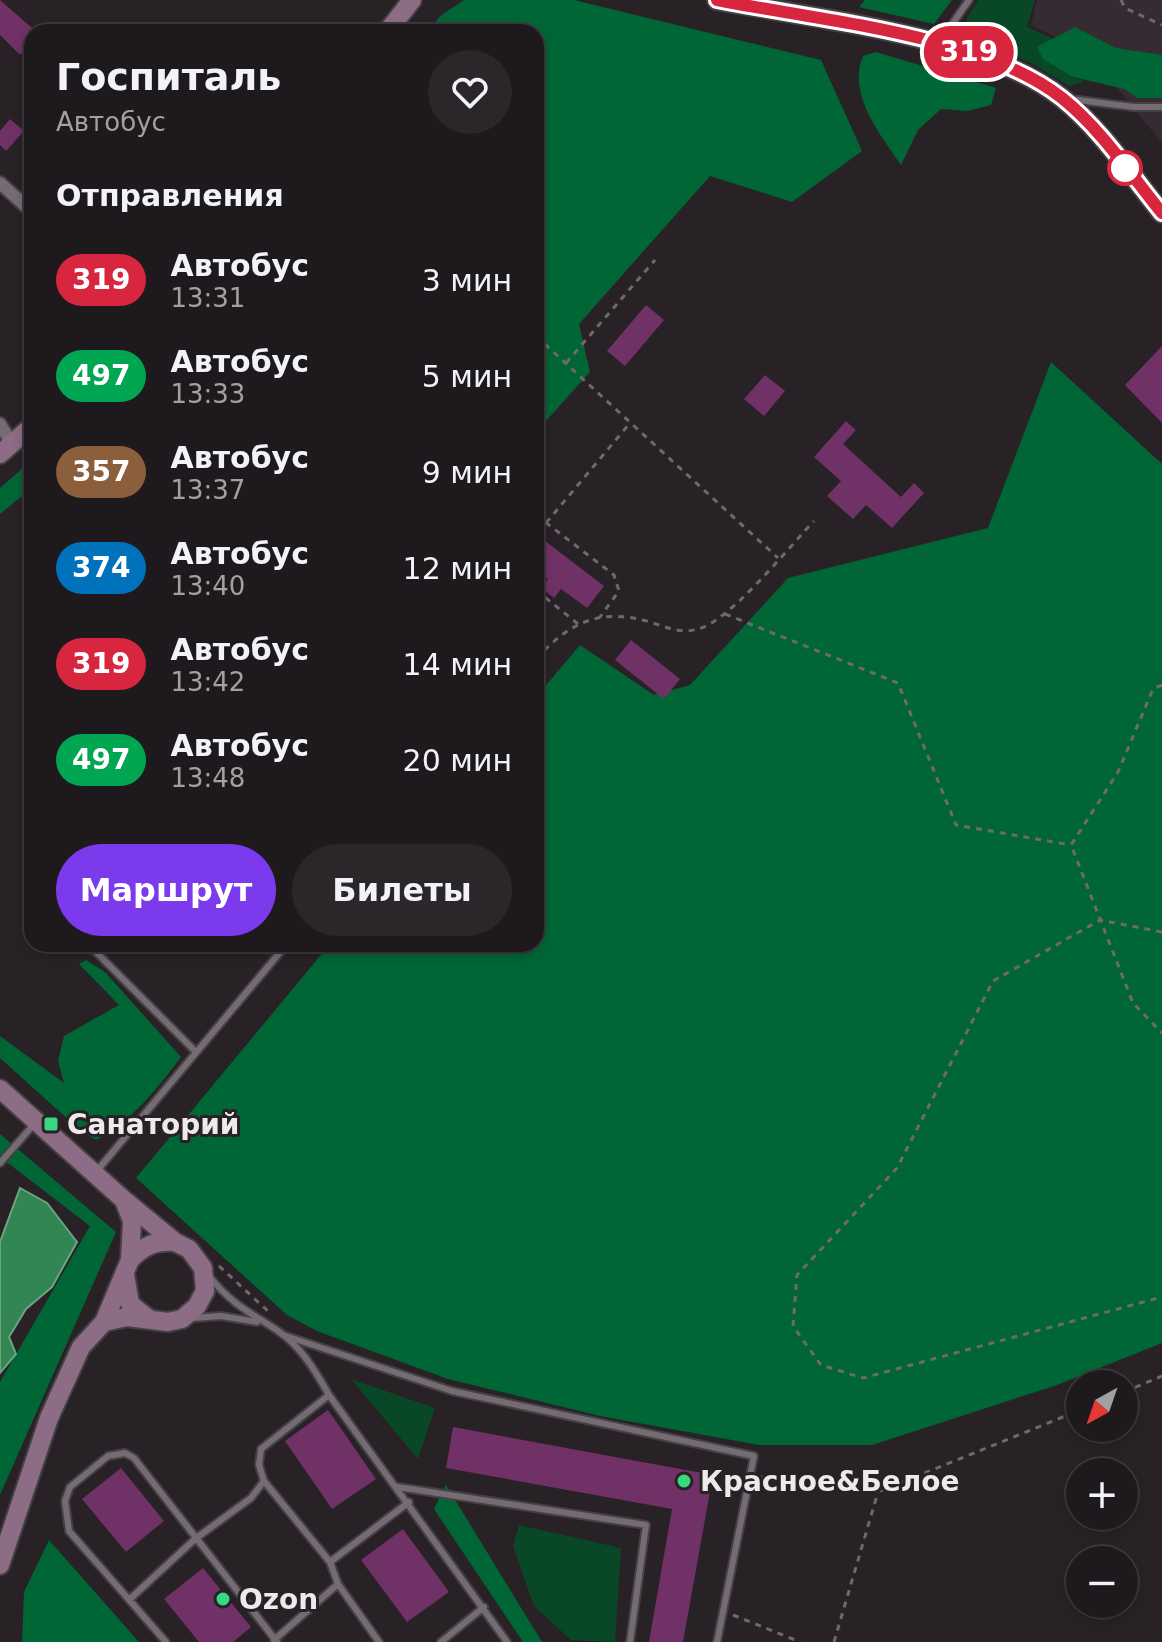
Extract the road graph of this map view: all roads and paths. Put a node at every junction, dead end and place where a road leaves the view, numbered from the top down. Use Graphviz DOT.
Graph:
graph roads {
  1 [pos="717,0"];
  2 [pos="969,0"];
  3 [pos="1121,0"];
  4 [pos="1132,0"];
  5 [pos="405,2"];
  6 [pos="1125,8"];
  7 [pos="392,24"];
  8 [pos="1162,25"];
  9 [pos="950,46"];
  10 [pos="1063,98"];
  11 [pos="1162,107"];
  12 [pos="0,183"];
  13 [pos="24,205"];
  14 [pos="1162,213"];
  15 [pos="655,260"];
  16 [pos="544,343"];
  17 [pos="566,363"];
  18 [pos="630,423"];
  19 [pos="0,424"];
  20 [pos="24,433"];
  21 [pos="6,449"];
  22 [pos="814,521"];
  23 [pos="546,523"];
  24 [pos="779,558"];
  25 [pos="544,596"];
  26 [pos="725,614"];
  27 [pos="599,619"];
  28 [pos="578,624"];
  29 [pos="544,650"];
  30 [pos="1162,685"];
  31 [pos="1071,845"];
  32 [pos="1100,920"];
  33 [pos="1162,932"];
  34 [pos="96,952"];
  35 [pos="280,952"];
  36 [pos="1162,1033"];
  37 [pos="195,1051"];
  38 [pos="0,1089"];
  39 [pos="37,1121"];
  40 [pos="0,1163"];
  41 [pos="96,1172"];
  42 [pos="124,1200"];
  43 [pos="175,1242"];
  44 [pos="127,1267"];
  45 [pos="203,1268"];
  46 [pos="1162,1297"];
  47 [pos="149,1319"];
  48 [pos="182,1319"];
  49 [pos="104,1322"];
  50 [pos="261,1323"];
  51 [pos="283,1335"];
  52 [pos="1162,1376"];
  53 [pos="1138,1386"];
  54 [pos="329,1395"];
  55 [pos="1066,1416"];
  56 [pos="750,1476"];
  57 [pos="264,1481"];
  58 [pos="398,1487"];
  59 [pos="878,1492"];
  60 [pos="409,1502"];
  61 [pos="195,1539"];
  62 [pos="330,1562"];
  63 [pos="0,1565"];
  64 [pos="338,1584"];
  65 [pos="130,1599"];
  66 [pos="484,1607"];
  67 [pos="724,1612"];
  68 [pos="274,1641"];
  69 [pos="166,1642"];
  70 [pos="379,1642"];
  71 [pos="441,1642"];
  72 [pos="507,1642"];
  73 [pos="630,1642"];
  74 [pos="717,1642"];
  75 [pos="800,1642"];
  76 [pos="834,1642"];
  1 -- 9 [label="street"];
  2 -- 9 [label="lane"];
  3 -- 6 [label="path"];
  4 -- 6 [label="path"];
  5 -- 7 [label="street"];
  6 -- 8 [label="path"];
  9 -- 10 [label="street"];
  10 -- 11 [label="lane"];
  10 -- 14 [label="street"];
  12 -- 13 [label="street"];
  15 -- 17 [label="path"];
  16 -- 17 [label="path"];
  17 -- 18 [label="path"];
  18 -- 23 [label="path"];
  18 -- 24 [label="path"];
  19 -- 21 [label="street"];
  20 -- 21 [label="street"];
  22 -- 24 [label="path"];
  23 -- 27 [label="path"];
  24 -- 26 [label="path"];
  25 -- 28 [label="path"];
  26 -- 27 [label="path"];
  26 -- 31 [label="path"];
  27 -- 28 [label="path"];
  28 -- 29 [label="path"];
  30 -- 31 [label="path"];
  31 -- 32 [label="path"];
  32 -- 33 [label="path"];
  32 -- 36 [label="path"];
  32 -- 46 [label="path"];
  34 -- 37 [label="lane"];
  35 -- 37 [label="lane"];
  37 -- 41 [label="lane"];
  38 -- 39 [label="street"];
  39 -- 40 [label="lane"];
  39 -- 41 [label="street"];
  41 -- 42 [label="street"];
  42 -- 43 [label="street"];
  42 -- 44 [label="street"];
  43 -- 44 [label="street"];
  43 -- 45 [label="street"];
  44 -- 47 [label="street"];
  44 -- 49 [label="street"];
  45 -- 48 [label="street"];
  45 -- 50 [label="lane"];
  47 -- 48 [label="street"];
  47 -- 49 [label="street"];
  48 -- 50 [label="lane"];
  49 -- 63 [label="street"];
  50 -- 51 [label="lane"];
  51 -- 54 [label="lane"];
  51 -- 56 [label="lane"];
  52 -- 53 [label="path"];
  54 -- 57 [label="lane"];
  54 -- 58 [label="lane"];
  55 -- 59 [label="path"];
  56 -- 59 [label="path"];
  56 -- 67 [label="lane"];
  57 -- 61 [label="lane"];
  57 -- 62 [label="lane"];
  58 -- 60 [label="lane"];
  58 -- 73 [label="lane"];
  59 -- 76 [label="path"];
  60 -- 62 [label="lane"];
  60 -- 66 [label="lane"];
  61 -- 65 [label="lane"];
  61 -- 65 [label="lane"];
  61 -- 68 [label="lane"];
  62 -- 64 [label="lane"];
  64 -- 68 [label="lane"];
  64 -- 70 [label="lane"];
  65 -- 69 [label="lane"];
  66 -- 71 [label="lane"];
  66 -- 72 [label="lane"];
  67 -- 74 [label="lane"];
  67 -- 75 [label="path"];
}
